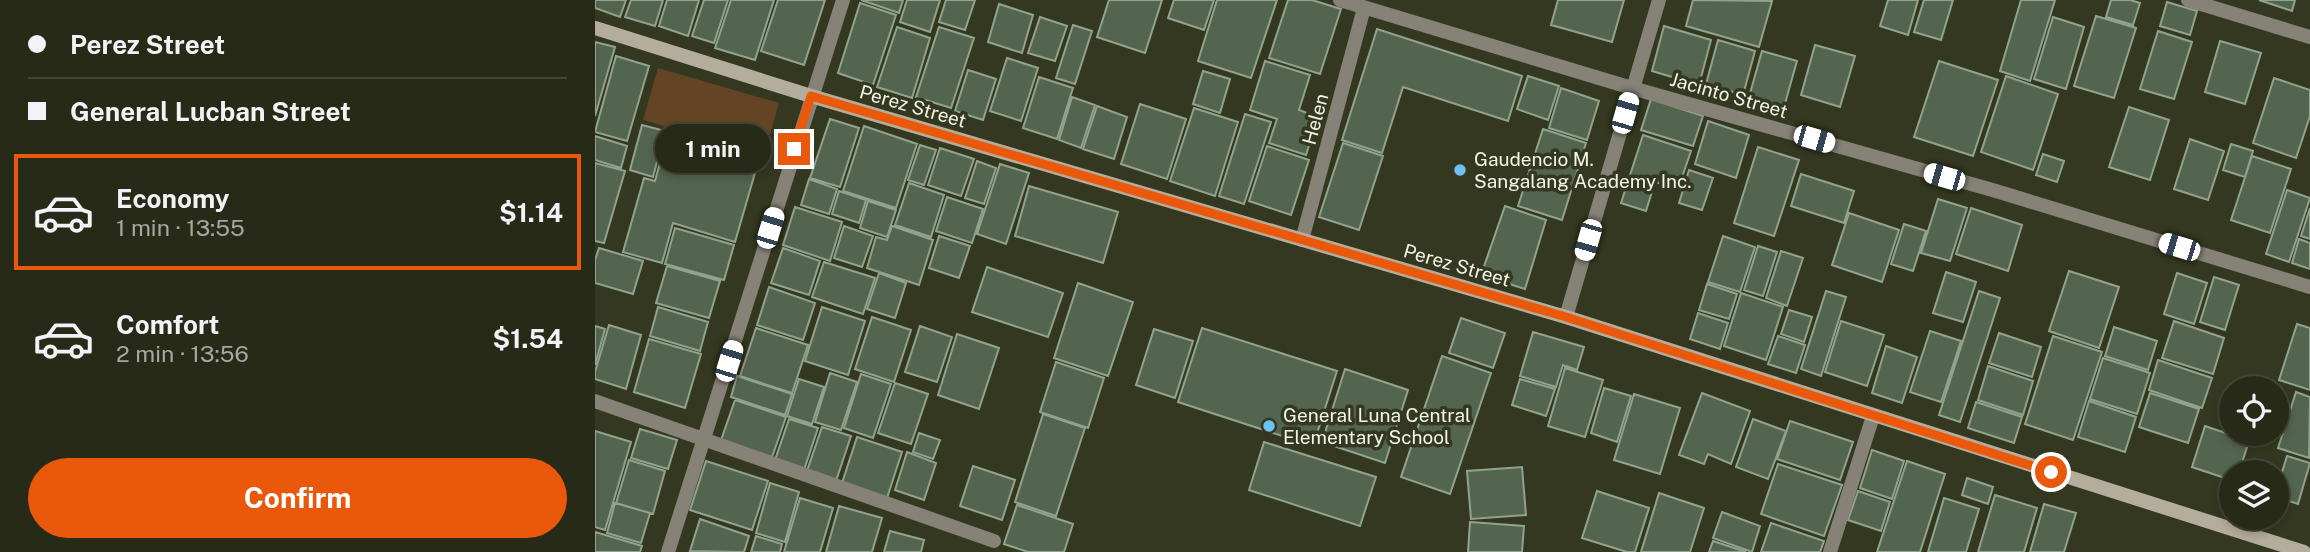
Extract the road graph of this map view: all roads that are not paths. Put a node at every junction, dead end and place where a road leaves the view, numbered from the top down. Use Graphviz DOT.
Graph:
graph roads {
  1 [pos="842,0"];
  2 [pos="1340,0"];
  3 [pos="1659,0"];
  4 [pos="2187,0"];
  5 [pos="1364,8"];
  6 [pos="595,28"];
  7 [pos="2310,37"];
  8 [pos="1632,88"];
  9 [pos="811,96"];
  10 [pos="1303,240"];
  11 [pos="2310,287"];
  12 [pos="1566,317"];
  13 [pos="595,401"];
  14 [pos="1873,416"];
  15 [pos="704,440"];
  16 [pos="994,541"];
  17 [pos="668,552"];
  18 [pos="1830,552"];
  19 [pos="2304,552"];
  1 -- 9 [label="street"];
  2 -- 5 [label="street, Jacinto Street"];
  3 -- 8 [label="street"];
  4 -- 7 [label="street"];
  5 -- 8 [label="street, Jacinto Street"];
  5 -- 10 [label="street, Helen"];
  6 -- 9 [label="street, Perez Street"];
  8 -- 11 [label="street, Jacinto Street"];
  8 -- 12 [label="street"];
  9 -- 10 [label="street, Perez Street"];
  9 -- 15 [label="street"];
  10 -- 12 [label="street, Perez Street"];
  12 -- 14 [label="street, Perez Street"];
  13 -- 15 [label="street"];
  14 -- 18 [label="street"];
  14 -- 19 [label="street, Perez Street"];
  15 -- 16 [label="street"];
  15 -- 17 [label="street"];
}
